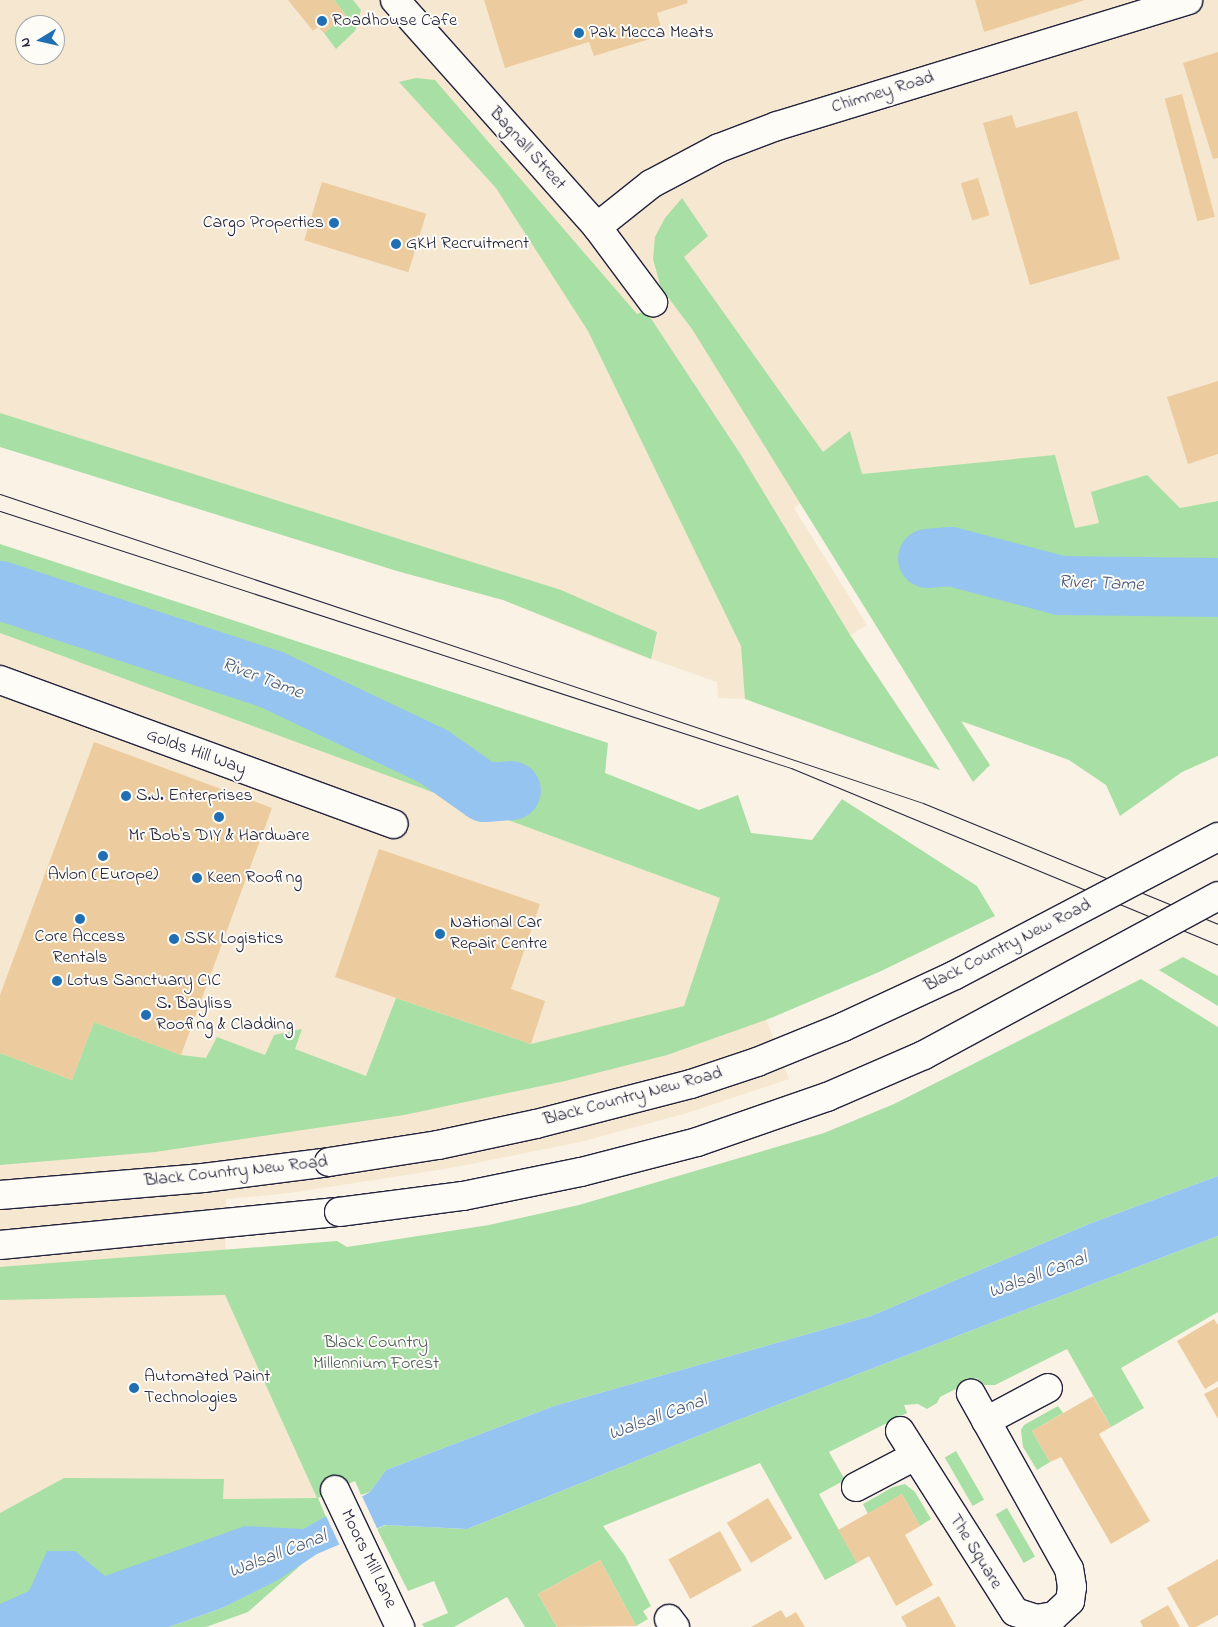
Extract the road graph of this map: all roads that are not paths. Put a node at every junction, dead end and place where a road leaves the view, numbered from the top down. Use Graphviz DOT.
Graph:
graph roads {
  1 [pos="395,0"];
  2 [pos="1188,0"];
  3 [pos="597,227"];
  4 [pos="653,302"];
  5 [pos="0,680"];
  6 [pos="393,824"];
  7 [pos="1218,837"];
  8 [pos="1218,896"];
  9 [pos="0,1194"];
  10 [pos="0,1245"];
  11 [pos="1048,1388"];
  12 [pos="971,1394"];
  13 [pos="986,1421"];
  14 [pos="900,1431"];
  15 [pos="915,1456"];
  16 [pos="856,1487"];
  17 [pos="335,1490"];
  18 [pos="1058,1621"];
  19 [pos="400,1627"];
  1 -- 3 [label="main road, Bagnall Street"];
  2 -- 3 [label="main road, Chimney Road"];
  3 -- 4 [label="main road, Bagnall Street"];
  5 -- 6 [label="main road, Golds Hill Way"];
  7 -- 9 [label="main road, Black Country New Road, bridge"];
  8 -- 10 [label="main road, bridge"];
  11 -- 13 [label="main road"];
  12 -- 13 [label="main road, The Square"];
  13 -- 18 [label="main road, The Square"];
  14 -- 15 [label="main road, The Square"];
  15 -- 16 [label="main road"];
  15 -- 18 [label="main road, The Square"];
  17 -- 19 [label="main road, Moors Mill Lane"];
}
